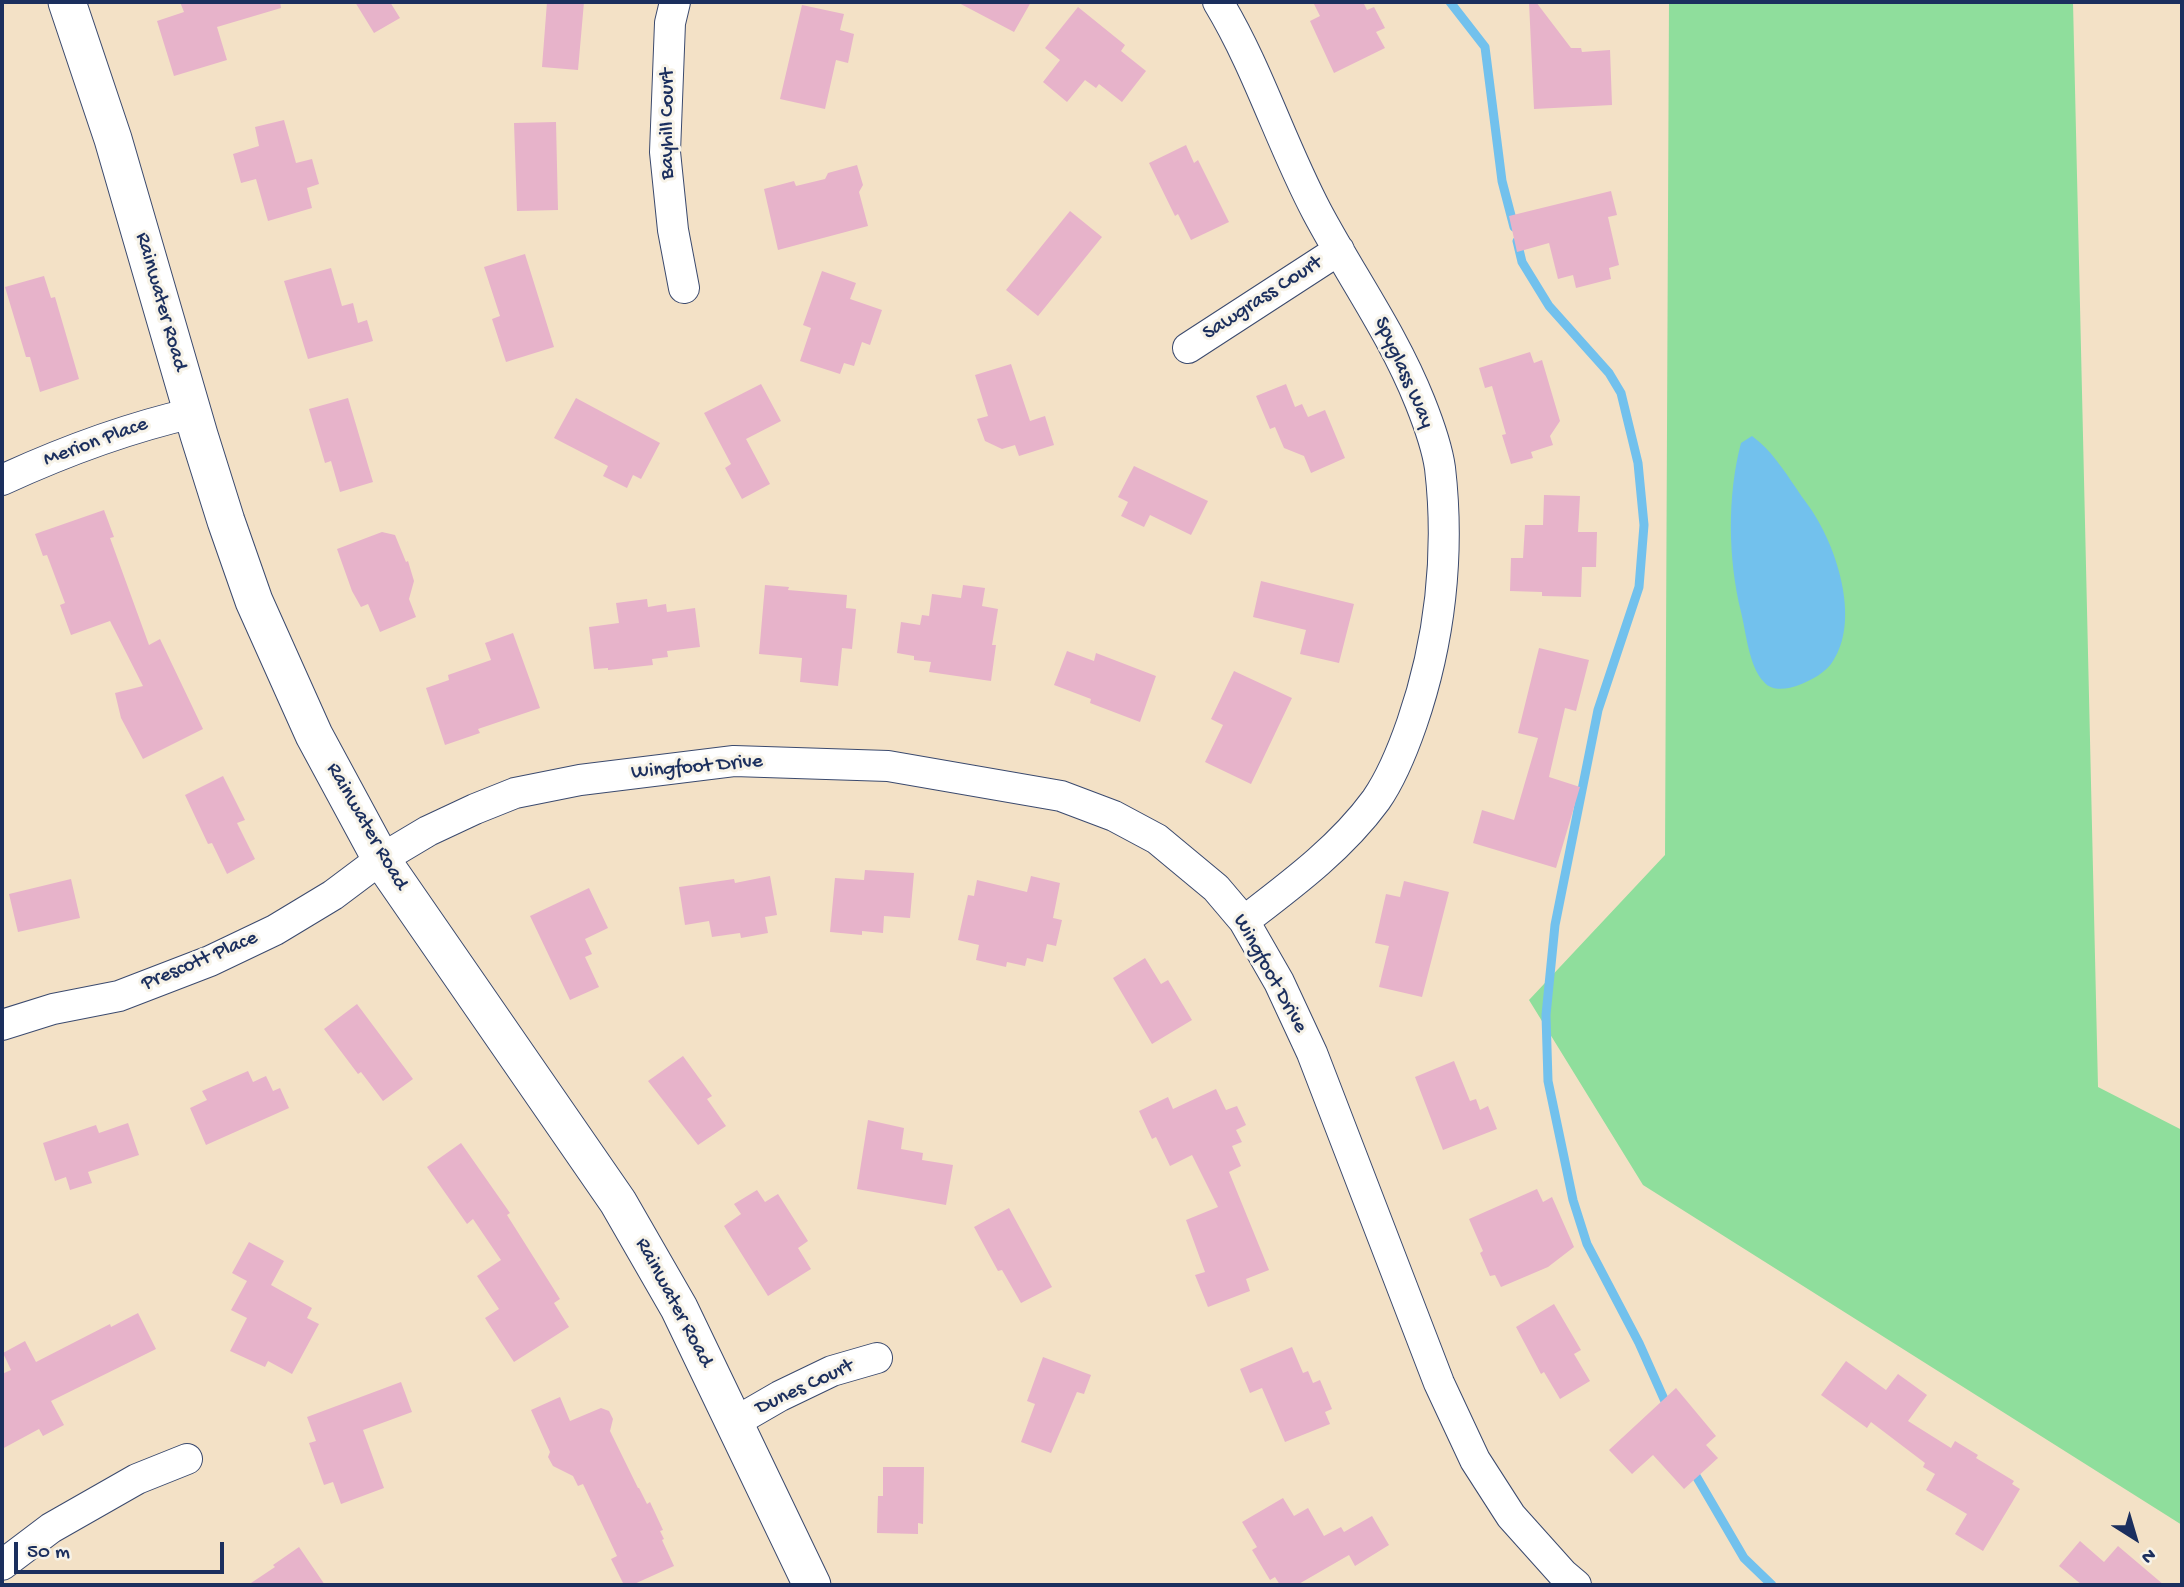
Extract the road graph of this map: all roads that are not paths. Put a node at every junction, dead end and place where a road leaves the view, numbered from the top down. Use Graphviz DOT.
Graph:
graph roads {
  1 [pos="67,2"];
  2 [pos="675,2"];
  3 [pos="1218,2"];
  4 [pos="1339,250"];
  5 [pos="684,288"];
  6 [pos="1188,348"];
  7 [pos="193,413"];
  8 [pos="2,480"];
  9 [pos="381,859"];
  10 [pos="1244,921"];
  11 [pos="2,1025"];
  12 [pos="877,1358"];
  13 [pos="735,1422"];
  14 [pos="187,1460"];
  15 [pos="2,1565"];
  16 [pos="812,1585"];
  17 [pos="1576,1585"];
  1 -- 7 [label="street, Rainwater Road"];
  2 -- 5 [label="street, Bayhill Court"];
  3 -- 4 [label="street, Spyglass Way"];
  4 -- 6 [label="street, Sawgrass Court"];
  4 -- 10 [label="street, Spyglass Way"];
  7 -- 8 [label="street, Merion Place"];
  7 -- 9 [label="street, Rainwater Road"];
  9 -- 10 [label="street, Wingfoot Drive"];
  9 -- 11 [label="street, Prescott Place"];
  9 -- 13 [label="street, Rainwater Road"];
  10 -- 17 [label="street, Wingfoot Drive"];
  12 -- 13 [label="street, Dunes Court"];
  13 -- 16 [label="street, Rainwater Road"];
  14 -- 15 [label="street"];
}
